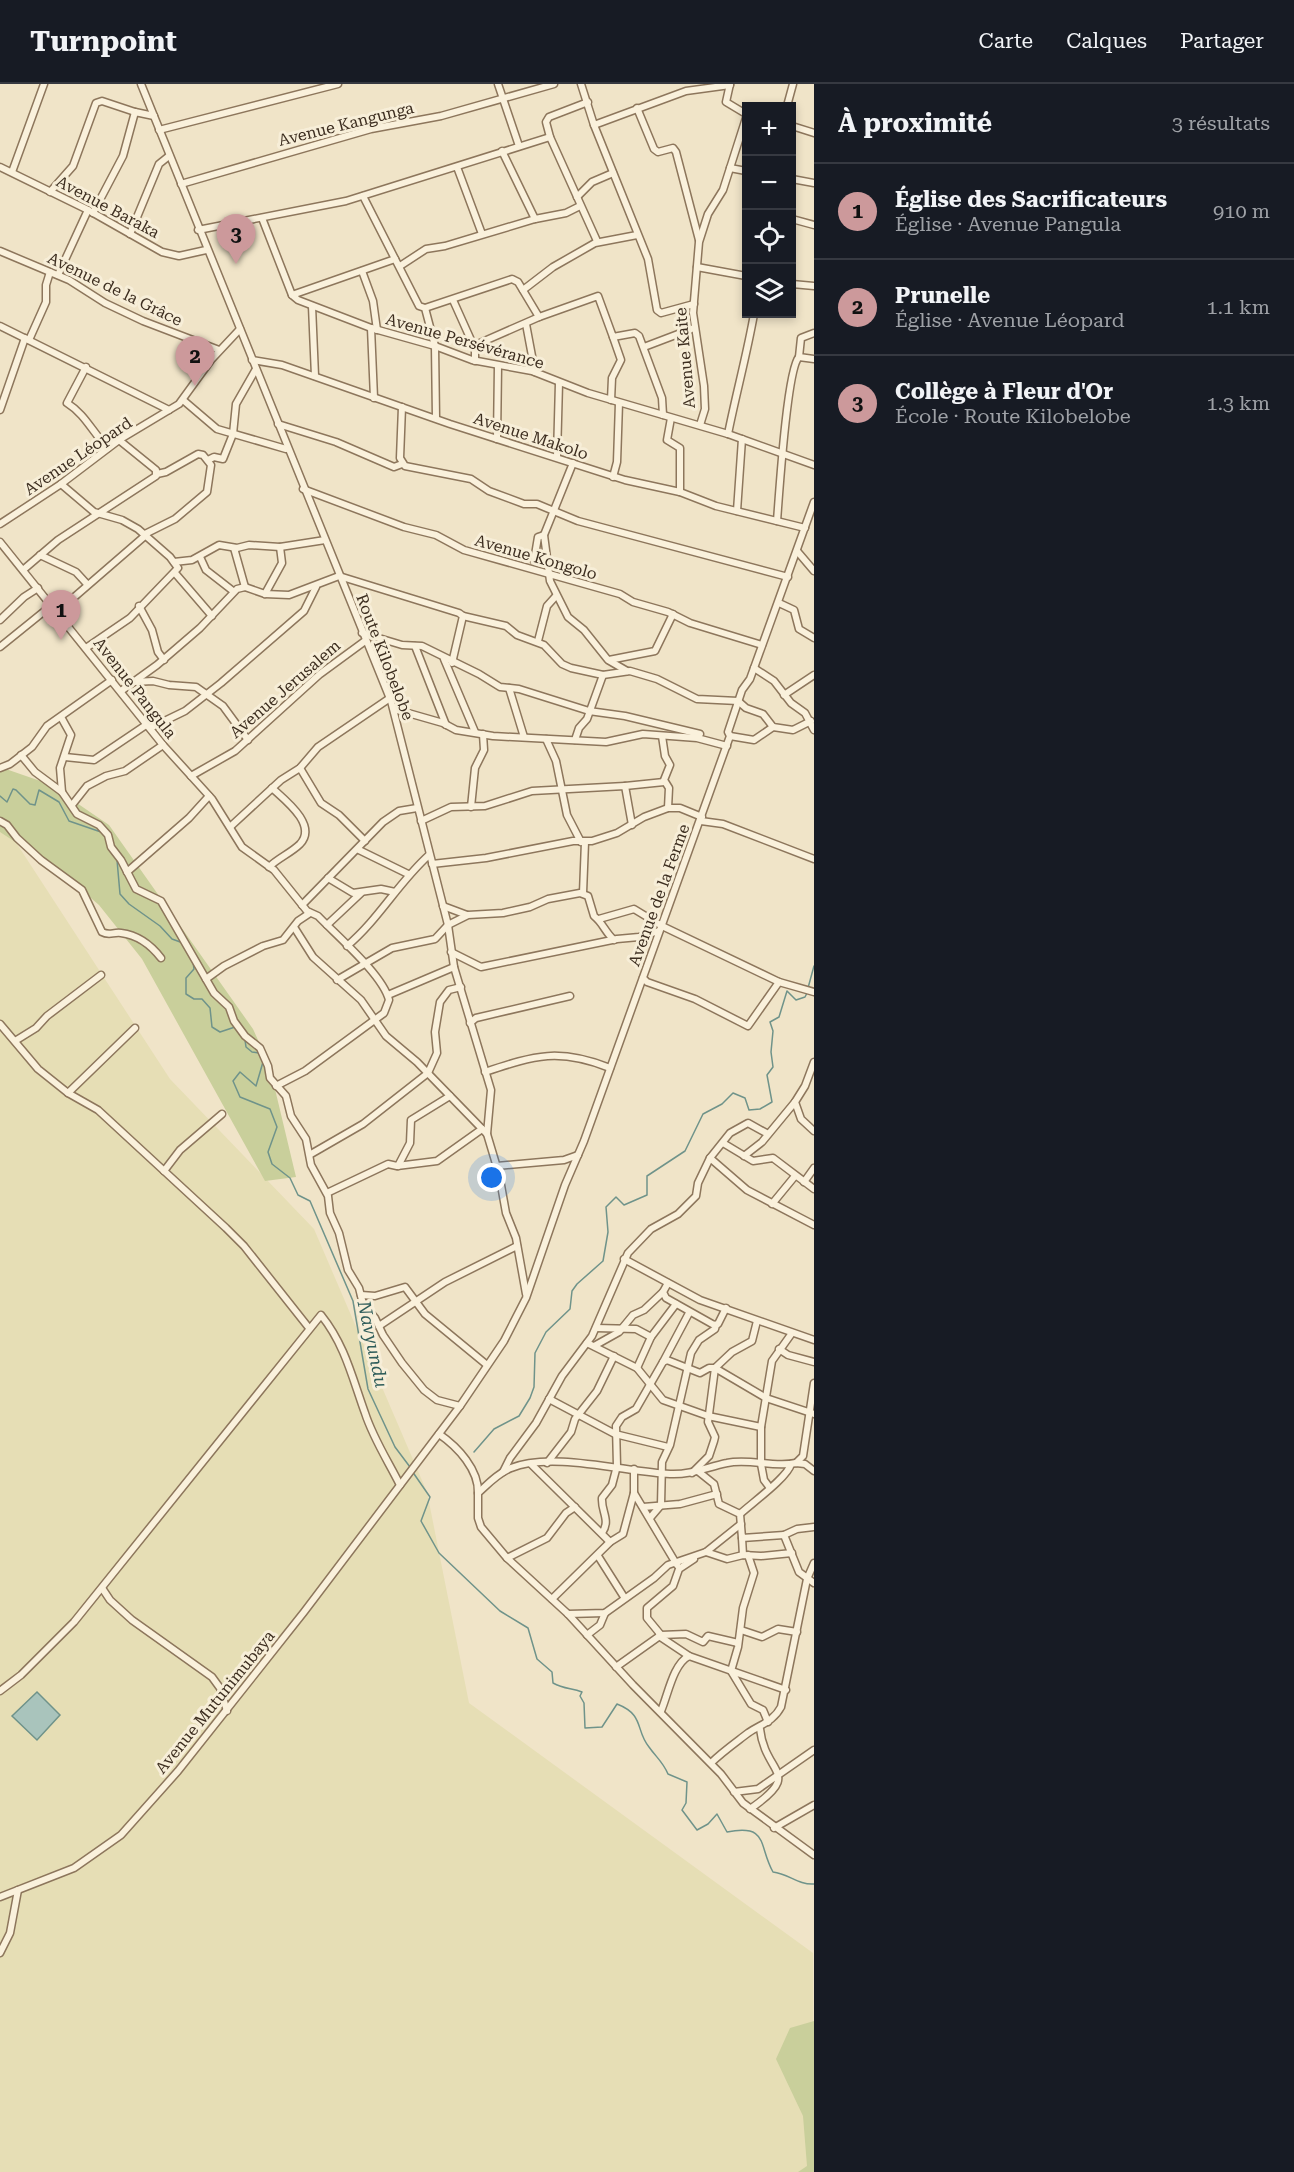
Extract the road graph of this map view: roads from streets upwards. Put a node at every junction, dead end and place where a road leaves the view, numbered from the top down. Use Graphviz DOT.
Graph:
graph roads {
  1 [pos="44,84"];
  2 [pos="141,84"];
  3 [pos="338,84"];
  4 [pos="498,84"];
  5 [pos="554,84"];
  6 [pos="581,84"];
  7 [pos="730,84"];
  8 [pos="793,84"];
  9 [pos="504,98"];
  10 [pos="588,102"];
  11 [pos="788,102"];
  12 [pos="637,108"];
  13 [pos="742,111"];
  14 [pos="135,112"];
  15 [pos="154,116"];
  16 [pos="594,125"];
  17 [pos="796,127"];
  18 [pos="159,130"];
  19 [pos="742,133"];
  20 [pos="814,133"];
  21 [pos="550,136"];
  22 [pos="519,146"];
  23 [pos="502,152"];
  24 [pos="169,156"];
  25 [pos="0,167"];
  26 [pos="457,167"];
  27 [pos="730,168"];
  28 [pos="742,170"];
  29 [pos="12,172"];
  30 [pos="613,172"];
  31 [pos="796,180"];
  32 [pos="814,183"];
  33 [pos="181,184"];
  34 [pos="50,192"];
  35 [pos="363,196"];
  36 [pos="577,197"];
  37 [pos="580,206"];
  38 [pos="91,211"];
  39 [pos="262,218"];
  40 [pos="535,219"];
  41 [pos="796,220"];
  42 [pos="814,225"];
  43 [pos="198,230"];
  44 [pos="130,234"];
  45 [pos="482,234"];
  46 [pos="637,235"];
  47 [pos="597,241"];
  48 [pos="699,242"];
  49 [pos="0,250"];
  50 [pos="206,250"];
  51 [pos="395,259"];
  52 [pos="400,266"];
  53 [pos="696,267"];
  54 [pos="362,271"];
  55 [pos="50,272"];
  56 [pos="58,275"];
  57 [pos="742,275"];
  58 [pos="796,284"];
  59 [pos="814,286"];
  60 [pos="523,290"];
  61 [pos="292,295"];
  62 [pos="453,300"];
  63 [pos="694,304"];
  64 [pos="312,306"];
  65 [pos="425,308"];
  66 [pos="539,317"];
  67 [pos="753,318"];
  68 [pos="526,324"];
  69 [pos="0,326"];
  70 [pos="694,328"];
  71 [pos="240,329"];
  72 [pos="374,329"];
  73 [pos="814,333"];
  74 [pos="613,336"];
  75 [pos="27,339"];
  76 [pos="435,346"];
  77 [pos="473,346"];
  78 [pos="644,347"];
  79 [pos="219,350"];
  80 [pos="799,357"];
  81 [pos="814,359"];
  82 [pos="252,360"];
  83 [pos="475,361"];
  84 [pos="498,366"];
  85 [pos="86,367"];
  86 [pos="256,369"];
  87 [pos="535,372"];
  88 [pos="315,376"];
  89 [pos="559,383"];
  90 [pos="374,398"];
  91 [pos="183,400"];
  92 [pos="611,400"];
  93 [pos="619,403"];
  94 [pos="402,407"];
  95 [pos="0,410"];
  96 [pos="169,410"];
  97 [pos="663,415"];
  98 [pos="436,418"];
  99 [pos="671,418"];
  100 [pos="278,424"];
  101 [pos="700,425"];
  102 [pos="728,434"];
  103 [pos="233,435"];
  104 [pos="497,439"];
  105 [pos="742,439"];
  106 [pos="119,440"];
  107 [pos="108,448"];
  108 [pos="286,449"];
  109 [pos="781,454"];
  110 [pos="557,456"];
  111 [pos="208,460"];
  112 [pos="573,463"];
  113 [pos="402,464"];
  114 [pos="814,465"];
  115 [pos="157,474"];
  116 [pos="613,477"];
  117 [pos="62,484"];
  118 [pos="303,489"];
  119 [pos="680,492"];
  120 [pos="814,502"];
  121 [pos="554,511"];
  122 [pos="737,511"];
  123 [pos="98,514"];
  124 [pos="777,521"];
  125 [pos="0,524"];
  126 [pos="805,528"];
  127 [pos="146,534"];
  128 [pos="544,536"];
  129 [pos="325,540"];
  130 [pos="0,542"];
  131 [pos="280,547"];
  132 [pos="234,548"];
  133 [pos="547,551"];
  134 [pos="797,551"];
  135 [pos="40,555"];
  136 [pos="200,557"];
  137 [pos="534,561"];
  138 [pos="174,562"];
  139 [pos="526,566"];
  140 [pos="23,570"];
  141 [pos="814,571"];
  142 [pos="175,573"];
  143 [pos="548,573"];
  144 [pos="339,576"];
  145 [pos="788,578"];
  146 [pos="87,584"];
  147 [pos="245,587"];
  148 [pos="316,587"];
  149 [pos="38,588"];
  150 [pos="233,591"];
  151 [pos="265,594"];
  152 [pos="556,596"];
  153 [pos="779,603"];
  154 [pos="51,606"];
  155 [pos="139,606"];
  156 [pos="57,612"];
  157 [pos="673,614"];
  158 [pos="212,616"];
  159 [pos="463,616"];
  160 [pos="0,620"];
  161 [pos="362,633"];
  162 [pos="814,638"];
  163 [pos="365,641"];
  164 [pos="538,641"];
  165 [pos="762,645"];
  166 [pos="415,646"];
  167 [pos="0,647"];
  168 [pos="86,648"];
  169 [pos="444,659"];
  170 [pos="164,660"];
  171 [pos="608,660"];
  172 [pos="452,663"];
  173 [pos="754,668"];
  174 [pos="627,671"];
  175 [pos="603,675"];
  176 [pos="814,675"];
  177 [pos="112,680"];
  178 [pos="134,682"];
  179 [pos="509,688"];
  180 [pos="121,691"];
  181 [pos="206,694"];
  182 [pos="783,695"];
  183 [pos="390,698"];
  184 [pos="738,701"];
  185 [pos="393,709"];
  186 [pos="589,711"];
  187 [pos="61,717"];
  188 [pos="811,721"];
  189 [pos="446,725"];
  190 [pos="148,726"];
  191 [pos="772,727"];
  192 [pos="814,730"];
  193 [pos="475,732"];
  194 [pos="483,734"];
  195 [pos="700,734"];
  196 [pos="662,736"];
  197 [pos="730,736"];
  198 [pos="524,737"];
  199 [pos="546,738"];
  200 [pos="248,740"];
  201 [pos="575,741"];
  202 [pos="163,745"];
  203 [pos="727,746"];
  204 [pos="21,755"];
  205 [pos="65,757"];
  206 [pos="0,768"];
  207 [pos="300,768"];
  208 [pos="191,776"];
  209 [pos="664,782"];
  210 [pos="625,786"];
  211 [pos="272,788"];
  212 [pos="563,789"];
  213 [pos="62,792"];
  214 [pos="209,796"];
  215 [pos="72,805"];
  216 [pos="471,807"];
  217 [pos="417,808"];
  218 [pos="668,808"];
  219 [pos="701,819"];
  220 [pos="421,821"];
  221 [pos="0,822"];
  222 [pos="632,825"];
  223 [pos="230,827"];
  224 [pos="365,841"];
  225 [pos="583,842"];
  226 [pos="359,850"];
  227 [pos="429,855"];
  228 [pos="814,859"];
  229 [pos="432,864"];
  230 [pos="269,867"];
  231 [pos="127,872"];
  232 [pos="408,874"];
  233 [pos="328,878"];
  234 [pos="362,892"];
  235 [pos="395,892"];
  236 [pos="583,893"];
  237 [pos="302,905"];
  238 [pos="443,906"];
  239 [pos="310,913"];
  240 [pos="468,915"];
  241 [pos="599,919"];
  242 [pos="327,925"];
  243 [pos="448,925"];
  244 [pos="294,927"];
  245 [pos="661,928"];
  246 [pos="614,940"];
  247 [pos="347,946"];
  248 [pos="452,952"];
  249 [pos="161,958"];
  250 [pos="363,963"];
  251 [pos="454,967"];
  252 [pos="101,975"];
  253 [pos="206,979"];
  254 [pos="337,980"];
  255 [pos="643,981"];
  256 [pos="779,982"];
  257 [pos="461,987"];
  258 [pos="814,992"];
  259 [pos="388,995"];
  260 [pos="570,996"];
  261 [pos="375,1020"];
  262 [pos="470,1023"];
  263 [pos="0,1024"];
  264 [pos="135,1028"];
  265 [pos="15,1041"];
  266 [pos="814,1062"];
  267 [pos="610,1068"];
  268 [pos="485,1072"];
  269 [pos="428,1073"];
  270 [pos="276,1086"];
  271 [pos="68,1093"];
  272 [pos="450,1096"];
  273 [pos="795,1102"];
  274 [pos="222,1114"];
  275 [pos="814,1131"];
  276 [pos="485,1132"];
  277 [pos="768,1134"];
  278 [pos="723,1143"];
  279 [pos="310,1154"];
  280 [pos="578,1155"];
  281 [pos="744,1156"];
  282 [pos="710,1158"];
  283 [pos="397,1166"];
  284 [pos="497,1166"];
  285 [pos="814,1168"];
  286 [pos="164,1171"];
  287 [pos="795,1176"];
  288 [pos="804,1182"];
  289 [pos="814,1189"];
  290 [pos="327,1193"];
  291 [pos="772,1204"];
  292 [pos="814,1225"];
  293 [pos="517,1246"];
  294 [pos="624,1259"];
  295 [pos="668,1283"];
  296 [pos="663,1292"];
  297 [pos="362,1295"];
  298 [pos="526,1298"];
  299 [pos="415,1300"];
  300 [pos="676,1304"];
  301 [pos="726,1308"];
  302 [pos="689,1313"];
  303 [pos="757,1321"];
  304 [pos="716,1325"];
  305 [pos="379,1326"];
  306 [pos="309,1328"];
  307 [pos="596,1328"];
  308 [pos="622,1329"];
  309 [pos="792,1334"];
  310 [pos="651,1337"];
  311 [pos="814,1340"];
  312 [pos="590,1344"];
  313 [pos="779,1349"];
  314 [pos="614,1356"];
  315 [pos="663,1362"];
  316 [pos="814,1362"];
  317 [pos="487,1365"];
  318 [pos="688,1367"];
  319 [pos="637,1368"];
  320 [pos="715,1368"];
  321 [pos="650,1383"];
  322 [pos="814,1384"];
  323 [pos="766,1398"];
  324 [pos="549,1400"];
  325 [pos="460,1406"];
  326 [pos="679,1406"];
  327 [pos="812,1413"];
  328 [pos="579,1416"];
  329 [pos="708,1416"];
  330 [pos="761,1427"];
  331 [pos="439,1434"];
  332 [pos="615,1434"];
  333 [pos="668,1447"];
  334 [pos="804,1451"];
  335 [pos="547,1463"];
  336 [pos="793,1463"];
  337 [pos="531,1464"];
  338 [pos="761,1464"];
  339 [pos="617,1466"];
  340 [pos="634,1469"];
  341 [pos="813,1470"];
  342 [pos="503,1472"];
  343 [pos="696,1472"];
  344 [pos="661,1474"];
  345 [pos="478,1481"];
  346 [pos="491,1481"];
  347 [pos="400,1485"];
  348 [pos="770,1488"];
  349 [pos="634,1492"];
  350 [pos="478,1493"];
  351 [pos="717,1494"];
  352 [pos="661,1505"];
  353 [pos="575,1507"];
  354 [pos="643,1507"];
  355 [pos="740,1514"];
  356 [pos="650,1518"];
  357 [pos="741,1524"];
  358 [pos="814,1527"];
  359 [pos="602,1533"];
  360 [pos="784,1534"];
  361 [pos="742,1538"];
  362 [pos="610,1542"];
  363 [pos="706,1552"];
  364 [pos="792,1553"];
  365 [pos="698,1555"];
  366 [pos="745,1555"];
  367 [pos="598,1556"];
  368 [pos="507,1558"];
  369 [pos="675,1562"];
  370 [pos="814,1563"];
  371 [pos="679,1569"];
  372 [pos="807,1579"];
  373 [pos="814,1583"];
  374 [pos="102,1588"];
  375 [pos="624,1597"];
  376 [pos="552,1599"];
  377 [pos="604,1613"];
  378 [pos="568,1614"];
  379 [pos="741,1629"];
  380 [pos="797,1632"];
  381 [pos="587,1635"];
  382 [pos="660,1636"];
  383 [pos="738,1643"];
  384 [pos="689,1656"];
  385 [pos="616,1667"];
  386 [pos="730,1671"];
  387 [pos="786,1690"];
  388 [pos="0,1691"];
  389 [pos="227,1711"];
  390 [pos="661,1712"];
  391 [pos="768,1722"];
  392 [pos="760,1729"];
  393 [pos="814,1750"];
  394 [pos="711,1763"];
  395 [pos="778,1777"];
  396 [pos="734,1792"];
  397 [pos="814,1805"];
  398 [pos="750,1809"];
  399 [pos="774,1828"];
  400 [pos="814,1855"];
  401 [pos="18,1890"];
  402 [pos="2,1896"];
  403 [pos="0,1953"];
  1 -- 29 [label="street"];
  2 -- 15 [label="street, Route Kilobelobe"];
  3 -- 18 [label="street"];
  4 -- 9 [label="street"];
  5 -- 9 [label="street, Avenue Kangunga"];
  6 -- 10 [label="street"];
  7 -- 12 [label="street"];
  7 -- 13 [label="street"];
  8 -- 11 [label="street"];
  9 -- 22 [label="street"];
  9 -- 33 [label="street, Avenue Kangunga"];
  10 -- 16 [label="street"];
  10 -- 21 [label="street"];
  12 -- 16 [label="street"];
  12 -- 48 [label="street"];
  14 -- 15 [label="street"];
  14 -- 34 [label="street"];
  14 -- 38 [label="street"];
  15 -- 18 [label="street, Route Kilobelobe"];
  16 -- 30 [label="street"];
  17 -- 20 [label="street"];
  18 -- 24 [label="street, Route Kilobelobe"];
  19 -- 27 [label="street, Avenue Kaite"];
  21 -- 22 [label="street"];
  21 -- 36 [label="street"];
  22 -- 23 [label="street"];
  23 -- 26 [label="street"];
  23 -- 40 [label="street"];
  24 -- 33 [label="street, Route Kilobelobe"];
  24 -- 44 [label="street"];
  25 -- 29 [label="street, Avenue Baraka"];
  26 -- 35 [label="street"];
  26 -- 45 [label="street"];
  27 -- 28 [label="street"];
  27 -- 48 [label="street, Avenue Kaite"];
  29 -- 34 [label="street, Avenue Baraka"];
  30 -- 36 [label="street"];
  30 -- 46 [label="street"];
  31 -- 32 [label="street"];
  33 -- 43 [label="street, Route Kilobelobe"];
  34 -- 38 [label="street, Avenue Baraka"];
  35 -- 39 [label="street"];
  35 -- 51 [label="street"];
  36 -- 37 [label="street"];
  37 -- 40 [label="street"];
  37 -- 47 [label="street"];
  38 -- 44 [label="street, Avenue Baraka"];
  38 -- 56 [label="street"];
  39 -- 43 [label="street"];
  39 -- 61 [label="street"];
  40 -- 45 [label="street"];
  41 -- 42 [label="street"];
  43 -- 50 [label="street, Route Kilobelobe"];
  44 -- 50 [label="street, Avenue Baraka"];
  45 -- 52 [label="street"];
  46 -- 47 [label="street"];
  46 -- 63 [label="street"];
  47 -- 60 [label="street"];
  48 -- 53 [label="street, Avenue Kaite"];
  49 -- 55 [label="street, Avenue de la Grâce"];
  50 -- 71 [label="street, Route Kilobelobe"];
  51 -- 52 [label="street"];
  51 -- 54 [label="street"];
  52 -- 65 [label="street"];
  53 -- 57 [label="street"];
  53 -- 63 [label="street, Avenue Kaite"];
  54 -- 61 [label="street"];
  54 -- 72 [label="street"];
  55 -- 56 [label="street, Avenue de la Grâce"];
  55 -- 75 [label="street"];
  56 -- 79 [label="street, Avenue de la Grâce"];
  58 -- 59 [label="street"];
  60 -- 62 [label="street"];
  60 -- 66 [label="street"];
  61 -- 64 [label="street, Avenue Persévérance"];
  62 -- 65 [label="street"];
  62 -- 77 [label="street"];
  63 -- 70 [label="street, Avenue Kaite"];
  64 -- 72 [label="street, Avenue Persévérance"];
  64 -- 88 [label="street"];
  65 -- 76 [label="street"];
  66 -- 68 [label="street"];
  66 -- 74 [label="street"];
  67 -- 102 [label="street"];
  68 -- 77 [label="street"];
  68 -- 87 [label="street"];
  69 -- 75 [label="street"];
  70 -- 78 [label="street"];
  70 -- 101 [label="street, Avenue Kaite"];
  71 -- 79 [label="street, Avenue Léopard"];
  71 -- 82 [label="street, Route Kilobelobe"];
  72 -- 76 [label="street, Avenue Persévérance"];
  72 -- 90 [label="street"];
  73 -- 80 [label="street"];
  74 -- 78 [label="street"];
  74 -- 92 [label="street"];
  75 -- 85 [label="street"];
  75 -- 95 [label="street"];
  76 -- 83 [label="street, Avenue Persévérance"];
  76 -- 98 [label="street"];
  77 -- 83 [label="street"];
  78 -- 97 [label="street"];
  79 -- 91 [label="street, Avenue Léopard"];
  80 -- 81 [label="street"];
  80 -- 109 [label="street"];
  82 -- 86 [label="street, Route Kilobelobe"];
  82 -- 88 [label="street, Avenue Makolo"];
  83 -- 84 [label="street, Avenue Persévérance"];
  84 -- 87 [label="street, Avenue Persévérance"];
  84 -- 104 [label="street"];
  85 -- 96 [label="street"];
  85 -- 107 [label="street"];
  86 -- 100 [label="street, Route Kilobelobe"];
  86 -- 103 [label="street"];
  87 -- 89 [label="street, Avenue Persévérance"];
  88 -- 90 [label="street, Avenue Makolo"];
  89 -- 92 [label="street, Avenue Persévérance"];
  89 -- 110 [label="street"];
  90 -- 94 [label="street, Avenue Makolo"];
  91 -- 96 [label="street, Avenue Léopard"];
  91 -- 103 [label="street"];
  92 -- 93 [label="street, Avenue Persévérance"];
  93 -- 97 [label="street, Avenue Persévérance"];
  93 -- 116 [label="street"];
  94 -- 98 [label="street, Avenue Makolo"];
  94 -- 113 [label="street"];
  96 -- 106 [label="street, Avenue Léopard"];
  97 -- 99 [label="street, Avenue Persévérance"];
  98 -- 104 [label="street, Avenue Makolo"];
  99 -- 101 [label="street, Avenue Persévérance"];
  99 -- 119 [label="street"];
  100 -- 108 [label="street, Route Kilobelobe"];
  100 -- 113 [label="street"];
  101 -- 102 [label="street, Avenue Persévérance"];
  102 -- 105 [label="street, Avenue Persévérance"];
  103 -- 108 [label="street"];
  103 -- 111 [label="street"];
  104 -- 110 [label="street, Avenue Makolo"];
  105 -- 109 [label="street, Avenue Persévérance"];
  105 -- 122 [label="street"];
  106 -- 107 [label="street, Avenue Léopard"];
  106 -- 115 [label="street"];
  107 -- 117 [label="street, Avenue Léopard"];
  108 -- 118 [label="street, Route Kilobelobe"];
  109 -- 114 [label="street, Avenue Persévérance"];
  109 -- 124 [label="street"];
  110 -- 112 [label="street, Avenue Makolo"];
  111 -- 115 [label="street"];
  111 -- 127 [label="street"];
  112 -- 116 [label="street, Avenue Makolo"];
  112 -- 121 [label="street"];
  113 -- 121 [label="street"];
  115 -- 123 [label="street"];
  116 -- 119 [label="street, Avenue Makolo"];
  117 -- 123 [label="street"];
  117 -- 125 [label="street, Avenue Léopard"];
  118 -- 129 [label="street, Route Kilobelobe"];
  118 -- 139 [label="street, Avenue Kongolo"];
  119 -- 122 [label="street, Avenue Makolo"];
  120 -- 126 [label="street, Avenue de la Ferme"];
  121 -- 128 [label="street"];
  121 -- 145 [label="street"];
  122 -- 124 [label="street, Avenue Makolo"];
  123 -- 127 [label="street"];
  123 -- 135 [label="street"];
  124 -- 126 [label="street, Avenue Makolo"];
  126 -- 134 [label="street, Avenue de la Ferme"];
  127 -- 138 [label="street"];
  127 -- 146 [label="street"];
  128 -- 133 [label="street"];
  128 -- 137 [label="street"];
  129 -- 131 [label="street"];
  129 -- 144 [label="street, Route Kilobelobe"];
  130 -- 140 [label="street, Avenue Pangula"];
  131 -- 132 [label="street"];
  131 -- 151 [label="street"];
  132 -- 136 [label="street"];
  132 -- 147 [label="street"];
  133 -- 137 [label="street"];
  133 -- 143 [label="street"];
  134 -- 141 [label="street"];
  134 -- 145 [label="street, Avenue de la Ferme"];
  135 -- 140 [label="street"];
  135 -- 146 [label="street"];
  136 -- 138 [label="street"];
  136 -- 150 [label="street"];
  137 -- 139 [label="street"];
  138 -- 142 [label="street"];
  139 -- 143 [label="street, Avenue Kongolo"];
  140 -- 149 [label="street, Avenue Pangula"];
  142 -- 155 [label="street"];
  142 -- 158 [label="street"];
  143 -- 152 [label="street"];
  143 -- 157 [label="street, Avenue Kongolo"];
  144 -- 148 [label="street"];
  144 -- 159 [label="street"];
  144 -- 161 [label="street, Route Kilobelobe"];
  145 -- 153 [label="street, Avenue de la Ferme"];
  146 -- 156 [label="street"];
  147 -- 150 [label="street"];
  147 -- 151 [label="street"];
  148 -- 151 [label="street"];
  148 -- 181 [label="street"];
  149 -- 154 [label="street, Avenue Pangula"];
  149 -- 160 [label="street"];
  150 -- 158 [label="street"];
  152 -- 164 [label="street"];
  152 -- 171 [label="street"];
  153 -- 162 [label="street"];
  153 -- 165 [label="street, Avenue de la Ferme"];
  154 -- 156 [label="street, Avenue Pangula"];
  154 -- 167 [label="street"];
  155 -- 168 [label="street"];
  155 -- 170 [label="street"];
  156 -- 168 [label="street, Avenue Pangula"];
  157 -- 165 [label="street, Avenue Kongolo"];
  157 -- 171 [label="street"];
  158 -- 170 [label="street"];
  159 -- 164 [label="street"];
  159 -- 172 [label="street"];
  161 -- 163 [label="street, Route Kilobelobe"];
  161 -- 166 [label="street"];
  163 -- 183 [label="street, Route Kilobelobe"];
  163 -- 200 [label="street, Avenue Jerusalem"];
  164 -- 175 [label="street"];
  165 -- 173 [label="street, Avenue de la Ferme"];
  166 -- 169 [label="street"];
  166 -- 189 [label="street"];
  168 -- 177 [label="street, Avenue Pangula"];
  169 -- 172 [label="street"];
  169 -- 193 [label="street"];
  170 -- 178 [label="street"];
  171 -- 174 [label="street"];
  172 -- 179 [label="street"];
  173 -- 182 [label="street"];
  173 -- 184 [label="street, Avenue de la Ferme"];
  174 -- 175 [label="street"];
  174 -- 184 [label="street"];
  175 -- 186 [label="street"];
  176 -- 182 [label="street"];
  177 -- 180 [label="street, Avenue Pangula"];
  177 -- 187 [label="street"];
  178 -- 180 [label="street"];
  178 -- 181 [label="street"];
  179 -- 186 [label="street"];
  179 -- 198 [label="street"];
  180 -- 190 [label="street, Avenue Pangula"];
  181 -- 190 [label="street"];
  181 -- 200 [label="street"];
  182 -- 188 [label="street"];
  183 -- 185 [label="street, Route Kilobelobe"];
  183 -- 207 [label="street"];
  184 -- 191 [label="street"];
  184 -- 197 [label="street, Avenue de la Ferme"];
  185 -- 189 [label="street"];
  185 -- 217 [label="street, Route Kilobelobe"];
  186 -- 195 [label="street"];
  186 -- 201 [label="street"];
  187 -- 204 [label="street"];
  187 -- 205 [label="street"];
  188 -- 191 [label="street"];
  188 -- 192 [label="street"];
  189 -- 193 [label="street"];
  190 -- 202 [label="street, Avenue Pangula"];
  190 -- 205 [label="street"];
  191 -- 197 [label="street"];
  193 -- 194 [label="street"];
  194 -- 198 [label="street"];
  194 -- 216 [label="street"];
  196 -- 201 [label="street"];
  196 -- 203 [label="street"];
  196 -- 209 [label="street"];
  197 -- 203 [label="street, Avenue de la Ferme"];
  198 -- 199 [label="street"];
  199 -- 201 [label="street"];
  199 -- 212 [label="street"];
  200 -- 208 [label="street, Avenue Jerusalem"];
  202 -- 208 [label="street, Avenue Pangula"];
  202 -- 215 [label="street"];
  203 -- 219 [label="street, Avenue de la Ferme"];
  204 -- 206 [label="street"];
  204 -- 213 [label="street"];
  205 -- 213 [label="street"];
  207 -- 211 [label="street"];
  207 -- 224 [label="street"];
  208 -- 214 [label="street, Avenue Pangula"];
  209 -- 210 [label="street"];
  209 -- 218 [label="street"];
  210 -- 212 [label="street"];
  210 -- 222 [label="street"];
  211 -- 223 [label="street"];
  211 -- 230 [label="street"];
  212 -- 216 [label="street"];
  212 -- 225 [label="street"];
  213 -- 215 [label="street"];
  214 -- 223 [label="street, Avenue Pangula"];
  214 -- 231 [label="street"];
  215 -- 231 [label="street"];
  216 -- 220 [label="street"];
  217 -- 220 [label="street, Route Kilobelobe"];
  217 -- 224 [label="street"];
  218 -- 219 [label="street"];
  218 -- 222 [label="street"];
  219 -- 228 [label="street"];
  219 -- 245 [label="street, Avenue de la Ferme"];
  220 -- 227 [label="street, Route Kilobelobe"];
  221 -- 249 [label="street"];
  222 -- 225 [label="street"];
  223 -- 230 [label="street, Avenue Pangula"];
  224 -- 226 [label="street"];
  225 -- 229 [label="street"];
  225 -- 236 [label="street"];
  226 -- 232 [label="street"];
  226 -- 233 [label="street"];
  227 -- 229 [label="street, Route Kilobelobe"];
  227 -- 232 [label="street"];
  229 -- 238 [label="street, Route Kilobelobe"];
  230 -- 237 [label="street"];
  231 -- 253 [label="street"];
  232 -- 235 [label="street"];
  233 -- 234 [label="street"];
  233 -- 237 [label="street"];
  234 -- 235 [label="street"];
  234 -- 242 [label="street"];
  235 -- 247 [label="street"];
  236 -- 240 [label="street"];
  236 -- 241 [label="street"];
  237 -- 239 [label="street"];
  238 -- 240 [label="street"];
  238 -- 243 [label="street, Route Kilobelobe"];
  239 -- 242 [label="street"];
  239 -- 244 [label="street"];
  240 -- 243 [label="street"];
  241 -- 245 [label="street"];
  241 -- 246 [label="street"];
  242 -- 247 [label="street"];
  243 -- 248 [label="street, Route Kilobelobe"];
  243 -- 250 [label="street"];
  244 -- 253 [label="street"];
  244 -- 254 [label="street"];
  245 -- 246 [label="street"];
  245 -- 255 [label="street, Avenue de la Ferme"];
  245 -- 256 [label="street"];
  246 -- 248 [label="street"];
  247 -- 250 [label="street"];
  248 -- 251 [label="street, Route Kilobelobe"];
  250 -- 254 [label="street"];
  250 -- 259 [label="street"];
  251 -- 257 [label="street, Route Kilobelobe"];
  251 -- 259 [label="street"];
  252 -- 265 [label="street"];
  253 -- 270 [label="street"];
  254 -- 261 [label="street"];
  255 -- 256 [label="street"];
  255 -- 267 [label="street, Avenue de la Ferme"];
  256 -- 258 [label="street"];
  257 -- 262 [label="street, Route Kilobelobe"];
  257 -- 269 [label="street"];
  259 -- 261 [label="street"];
  260 -- 262 [label="street"];
  261 -- 269 [label="street"];
  261 -- 270 [label="street"];
  262 -- 268 [label="street, Route Kilobelobe"];
  263 -- 265 [label="street"];
  264 -- 271 [label="street"];
  265 -- 271 [label="street"];
  266 -- 273 [label="street"];
  267 -- 268 [label="street"];
  267 -- 280 [label="street, Avenue de la Ferme"];
  268 -- 276 [label="street, Route Kilobelobe"];
  269 -- 272 [label="street"];
  269 -- 279 [label="street"];
  270 -- 279 [label="street"];
  271 -- 286 [label="street"];
  272 -- 276 [label="street"];
  272 -- 283 [label="street"];
  273 -- 275 [label="street"];
  273 -- 277 [label="street"];
  274 -- 286 [label="street"];
  276 -- 283 [label="street"];
  276 -- 284 [label="street, Route Kilobelobe"];
  277 -- 278 [label="street"];
  277 -- 281 [label="street"];
  278 -- 281 [label="street"];
  278 -- 282 [label="street"];
  279 -- 290 [label="street"];
  280 -- 284 [label="street"];
  280 -- 298 [label="street, Avenue de la Ferme"];
  281 -- 287 [label="street"];
  282 -- 291 [label="street"];
  282 -- 294 [label="street"];
  283 -- 290 [label="street"];
  284 -- 293 [label="street, Route Kilobelobe"];
  285 -- 288 [label="street"];
  286 -- 306 [label="street"];
  287 -- 288 [label="street"];
  287 -- 291 [label="street"];
  288 -- 289 [label="street"];
  290 -- 297 [label="street"];
  291 -- 292 [label="street"];
  293 -- 298 [label="street, Route Kilobelobe"];
  293 -- 299 [label="street"];
  294 -- 295 [label="street"];
  294 -- 307 [label="street"];
  295 -- 296 [label="street"];
  295 -- 301 [label="street"];
  296 -- 300 [label="street"];
  296 -- 308 [label="street"];
  297 -- 299 [label="street"];
  297 -- 305 [label="street"];
  298 -- 317 [label="street, Avenue de la Ferme"];
  299 -- 305 [label="street"];
  299 -- 317 [label="street"];
  300 -- 302 [label="street"];
  300 -- 310 [label="street"];
  301 -- 303 [label="street"];
  301 -- 304 [label="street"];
  302 -- 304 [label="street"];
  302 -- 315 [label="street"];
  303 -- 309 [label="street"];
  303 -- 320 [label="street"];
  304 -- 318 [label="street"];
  305 -- 325 [label="street"];
  306 -- 347 [label="street"];
  306 -- 374 [label="street"];
  307 -- 308 [label="street"];
  307 -- 312 [label="street"];
  308 -- 310 [label="street"];
  308 -- 312 [label="street"];
  309 -- 311 [label="street"];
  309 -- 313 [label="street"];
  310 -- 319 [label="street"];
  312 -- 314 [label="street"];
  312 -- 324 [label="street"];
  313 -- 316 [label="street"];
  313 -- 323 [label="street"];
  314 -- 319 [label="street"];
  314 -- 328 [label="street"];
  315 -- 318 [label="street"];
  315 -- 321 [label="street"];
  317 -- 325 [label="street, Avenue de la Ferme"];
  318 -- 320 [label="street"];
  318 -- 326 [label="street"];
  319 -- 321 [label="street"];
  320 -- 323 [label="street"];
  320 -- 329 [label="street"];
  321 -- 326 [label="street"];
  321 -- 332 [label="street"];
  322 -- 327 [label="street"];
  323 -- 327 [label="street"];
  323 -- 330 [label="street"];
  324 -- 328 [label="street"];
  324 -- 342 [label="street"];
  325 -- 331 [label="street, Avenue Mutunimubaya"];
  326 -- 329 [label="street"];
  326 -- 333 [label="street"];
  327 -- 334 [label="street"];
  328 -- 332 [label="street"];
  328 -- 335 [label="street"];
  329 -- 330 [label="street"];
  329 -- 343 [label="street"];
  330 -- 338 [label="street"];
  331 -- 345 [label="street"];
  331 -- 347 [label="street, Avenue Mutunimubaya"];
  332 -- 333 [label="street"];
  332 -- 339 [label="street"];
  333 -- 344 [label="street"];
  334 -- 336 [label="street"];
  334 -- 341 [label="street"];
  335 -- 337 [label="street"];
  335 -- 339 [label="street"];
  336 -- 338 [label="street"];
  336 -- 341 [label="street"];
  336 -- 348 [label="street"];
  337 -- 342 [label="street"];
  337 -- 353 [label="street"];
  338 -- 343 [label="street"];
  338 -- 348 [label="street"];
  339 -- 340 [label="street"];
  339 -- 359 [label="street"];
  340 -- 344 [label="street"];
  340 -- 349 [label="street"];
  342 -- 346 [label="street"];
  343 -- 344 [label="street"];
  343 -- 351 [label="street"];
  344 -- 352 [label="street"];
  345 -- 346 [label="street"];
  345 -- 350 [label="street"];
  346 -- 350 [label="street"];
  347 -- 389 [label="street, Avenue Mutunimubaya"];
  348 -- 355 [label="street"];
  349 -- 354 [label="street"];
  349 -- 362 [label="street"];
  350 -- 368 [label="street"];
  351 -- 352 [label="street"];
  351 -- 355 [label="street"];
  352 -- 354 [label="street"];
  352 -- 356 [label="street"];
  353 -- 359 [label="street"];
  353 -- 368 [label="street"];
  354 -- 356 [label="street"];
  355 -- 357 [label="street"];
  356 -- 369 [label="street"];
  357 -- 361 [label="street"];
  357 -- 363 [label="street"];
  358 -- 360 [label="street"];
  359 -- 362 [label="street"];
  360 -- 361 [label="street"];
  360 -- 364 [label="street"];
  361 -- 366 [label="street"];
  362 -- 367 [label="street"];
  363 -- 365 [label="street"];
  363 -- 366 [label="street"];
  364 -- 366 [label="street"];
  364 -- 372 [label="street"];
  365 -- 369 [label="street"];
  365 -- 371 [label="street"];
  366 -- 379 [label="street"];
  367 -- 375 [label="street"];
  367 -- 376 [label="street"];
  368 -- 376 [label="street"];
  369 -- 371 [label="street"];
  369 -- 375 [label="street"];
  370 -- 372 [label="street"];
  371 -- 382 [label="street"];
  372 -- 373 [label="street"];
  372 -- 380 [label="street"];
  374 -- 388 [label="street"];
  374 -- 389 [label="street"];
  375 -- 377 [label="street"];
  376 -- 378 [label="street"];
  377 -- 378 [label="street"];
  377 -- 381 [label="street"];
  378 -- 381 [label="street"];
  379 -- 380 [label="street"];
  379 -- 383 [label="street"];
  380 -- 387 [label="street"];
  381 -- 385 [label="street"];
  382 -- 383 [label="street"];
  382 -- 384 [label="street"];
  382 -- 385 [label="street"];
  383 -- 386 [label="street"];
  384 -- 386 [label="street"];
  384 -- 390 [label="street"];
  385 -- 390 [label="street"];
  386 -- 387 [label="street"];
  386 -- 391 [label="street"];
  387 -- 391 [label="street"];
  389 -- 401 [label="street, Avenue Mutunimubaya"];
  390 -- 394 [label="street"];
  391 -- 392 [label="street"];
  392 -- 394 [label="street"];
  392 -- 395 [label="street"];
  393 -- 395 [label="street"];
  394 -- 396 [label="street"];
  395 -- 396 [label="street"];
  395 -- 398 [label="street"];
  396 -- 398 [label="street"];
  397 -- 399 [label="street"];
  398 -- 399 [label="street"];
  399 -- 400 [label="street"];
  401 -- 402 [label="street, Avenue Mutunimubaya"];
  401 -- 403 [label="street"];
}
